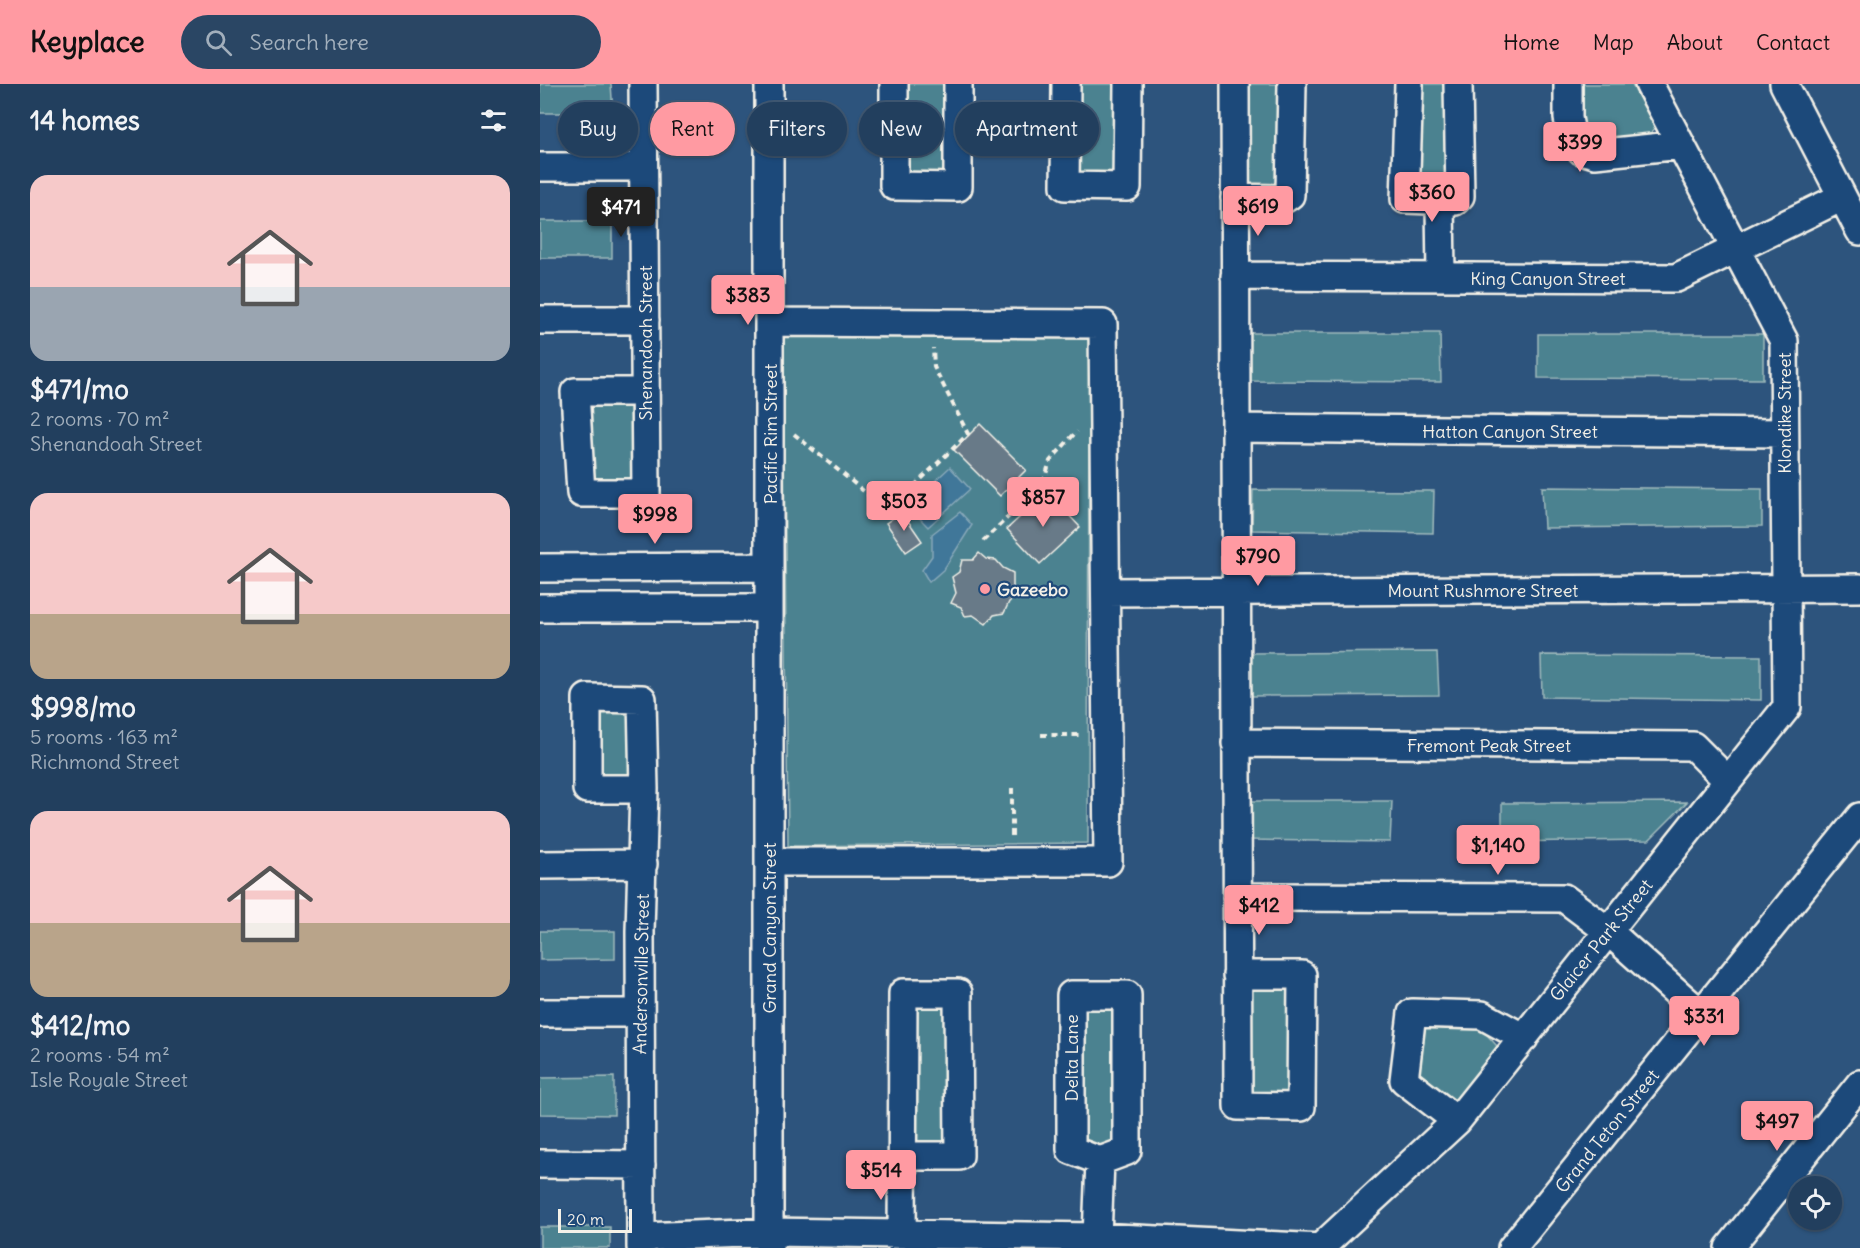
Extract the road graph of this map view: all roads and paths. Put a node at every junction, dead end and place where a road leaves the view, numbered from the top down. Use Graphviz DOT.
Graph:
graph roads {
  1 [pos="642,84"];
  2 [pos="769,84"];
  3 [pos="894,84"];
  4 [pos="958,84"];
  5 [pos="1066,84"];
  6 [pos="1128,84"];
  7 [pos="1235,84"];
  8 [pos="1292,84"];
  9 [pos="1409,84"];
  10 [pos="1458,84"];
  11 [pos="1568,84"];
  12 [pos="1649,84"];
  13 [pos="1784,84"];
  14 [pos="1681,145"];
  15 [pos="540,167"];
  16 [pos="643,167"];
  17 [pos="1842,196"];
  18 [pos="1235,198"];
  19 [pos="1440,201"];
  20 [pos="1860,231"];
  21 [pos="1736,249"];
  22 [pos="1235,276"];
  23 [pos="1441,277"];
  24 [pos="540,320"];
  25 [pos="645,320"];
  26 [pos="770,322"];
  27 [pos="933,323"];
  28 [pos="645,392"];
  29 [pos="1104,402"];
  30 [pos="770,414"];
  31 [pos="1236,428"];
  32 [pos="1784,433"];
  33 [pos="983,540"];
  34 [pos="769,567"];
  35 [pos="540,568"];
  36 [pos="1785,588"];
  37 [pos="1860,588"];
  38 [pos="1236,591"];
  39 [pos="1106,592"];
  40 [pos="540,608"];
  41 [pos="769,608"];
  42 [pos="1041,735"];
  43 [pos="1107,735"];
  44 [pos="1236,743"];
  45 [pos="1728,781"];
  46 [pos="1012,788"];
  47 [pos="644,789"];
  48 [pos="1860,817"];
  49 [pos="769,862"];
  50 [pos="1012,862"];
  51 [pos="643,864"];
  52 [pos="540,865"];
  53 [pos="1237,897"];
  54 [pos="1608,931"];
  55 [pos="1237,975"];
  56 [pos="540,1013"];
  57 [pos="640,1013"];
  58 [pos="1701,1014"];
  59 [pos="1524,1038"];
  60 [pos="1860,1084"];
  61 [pos="1457,1121"];
  62 [pos="904,1156"];
  63 [pos="1100,1161"];
  64 [pos="540,1164"];
  65 [pos="641,1165"];
  66 [pos="1097,1237"];
  67 [pos="769,1240"];
  68 [pos="903,1242"];
  69 [pos="641,1243"];
  70 [pos="1322,1248"];
  71 [pos="1512,1248"];
  72 [pos="1730,1248"];
  1 -- 16 [label="street, Shenandoah Street"];
  2 -- 26 [label="street, Pacific Rim Street"];
  3 -- 4 [label="street"];
  5 -- 6 [label="street"];
  7 -- 18 [label="street"];
  8 -- 18 [label="street"];
  9 -- 19 [label="street"];
  10 -- 19 [label="street"];
  11 -- 14 [label="street"];
  12 -- 14 [label="street, Klondike Street"];
  13 -- 17 [label="street"];
  14 -- 21 [label="street, Klondike Street"];
  15 -- 16 [label="street"];
  16 -- 25 [label="street, Shenandoah Street"];
  17 -- 20 [label="street"];
  17 -- 21 [label="street, King Canyon Street"];
  18 -- 22 [label="street"];
  19 -- 23 [label="street"];
  21 -- 23 [label="street, King Canyon Street"];
  21 -- 32 [label="street, Klondike Street"];
  22 -- 23 [label="street, King Canyon Street"];
  22 -- 31 [label="street"];
  24 -- 25 [label="street"];
  25 -- 28 [label="street, Shenandoah Street"];
  26 -- 27 [label="street"];
  26 -- 30 [label="street, Pacific Rim Street"];
  27 -- 29 [label="street"];
  27 -- 30 [label="path"];
  28 -- 28 [label="street, Shenandoah Street"];
  29 -- 33 [label="path"];
  29 -- 39 [label="street"];
  30 -- 34 [label="street, Pacific Rim Street"];
  31 -- 32 [label="street, Hatton Canyon Street"];
  31 -- 38 [label="street"];
  32 -- 36 [label="street, Klondike Street"];
  34 -- 35 [label="street"];
  34 -- 41 [label="street, Pacific Rim Street"];
  36 -- 37 [label="street, Mount Rushmore Street"];
  36 -- 38 [label="street, Mount Rushmore Street"];
  36 -- 45 [label="street, Glaicer Park Street"];
  38 -- 39 [label="street, Mount Rushmore Street"];
  38 -- 44 [label="street"];
  39 -- 43 [label="street"];
  40 -- 41 [label="street"];
  41 -- 49 [label="street, Grand Canyon Street"];
  42 -- 43 [label="path"];
  43 -- 50 [label="street"];
  44 -- 45 [label="street, Fremont Peak Street"];
  44 -- 53 [label="street"];
  45 -- 54 [label="street, Glaicer Park Street"];
  46 -- 50 [label="path"];
  47 -- 47 [label="street, Andersonville Street"];
  47 -- 51 [label="street, Andersonville Street"];
  48 -- 58 [label="street, Grand Teton Street"];
  49 -- 50 [label="street"];
  49 -- 67 [label="street, Grand Canyon Street"];
  51 -- 52 [label="street"];
  51 -- 57 [label="street, Andersonville Street"];
  53 -- 54 [label="street"];
  53 -- 55 [label="street"];
  54 -- 58 [label="street"];
  54 -- 59 [label="street, Glaicer Park Street"];
  55 -- 55 [label="street"];
  56 -- 57 [label="street"];
  57 -- 65 [label="street, Andersonville Street"];
  58 -- 71 [label="street, Grand Teton Street"];
  59 -- 61 [label="street, Glaicer Park Street"];
  59 -- 61 [label="street"];
  60 -- 72 [label="street"];
  61 -- 70 [label="street, Glaicer Park Street"];
  62 -- 62 [label="street"];
  62 -- 68 [label="street"];
  63 -- 63 [label="street, Delta Lane"];
  63 -- 66 [label="street"];
  64 -- 65 [label="street"];
  65 -- 69 [label="street, Andersonville Street"];
  66 -- 68 [label="street"];
  66 -- 70 [label="street"];
  67 -- 68 [label="street"];
  67 -- 69 [label="street"];
}
